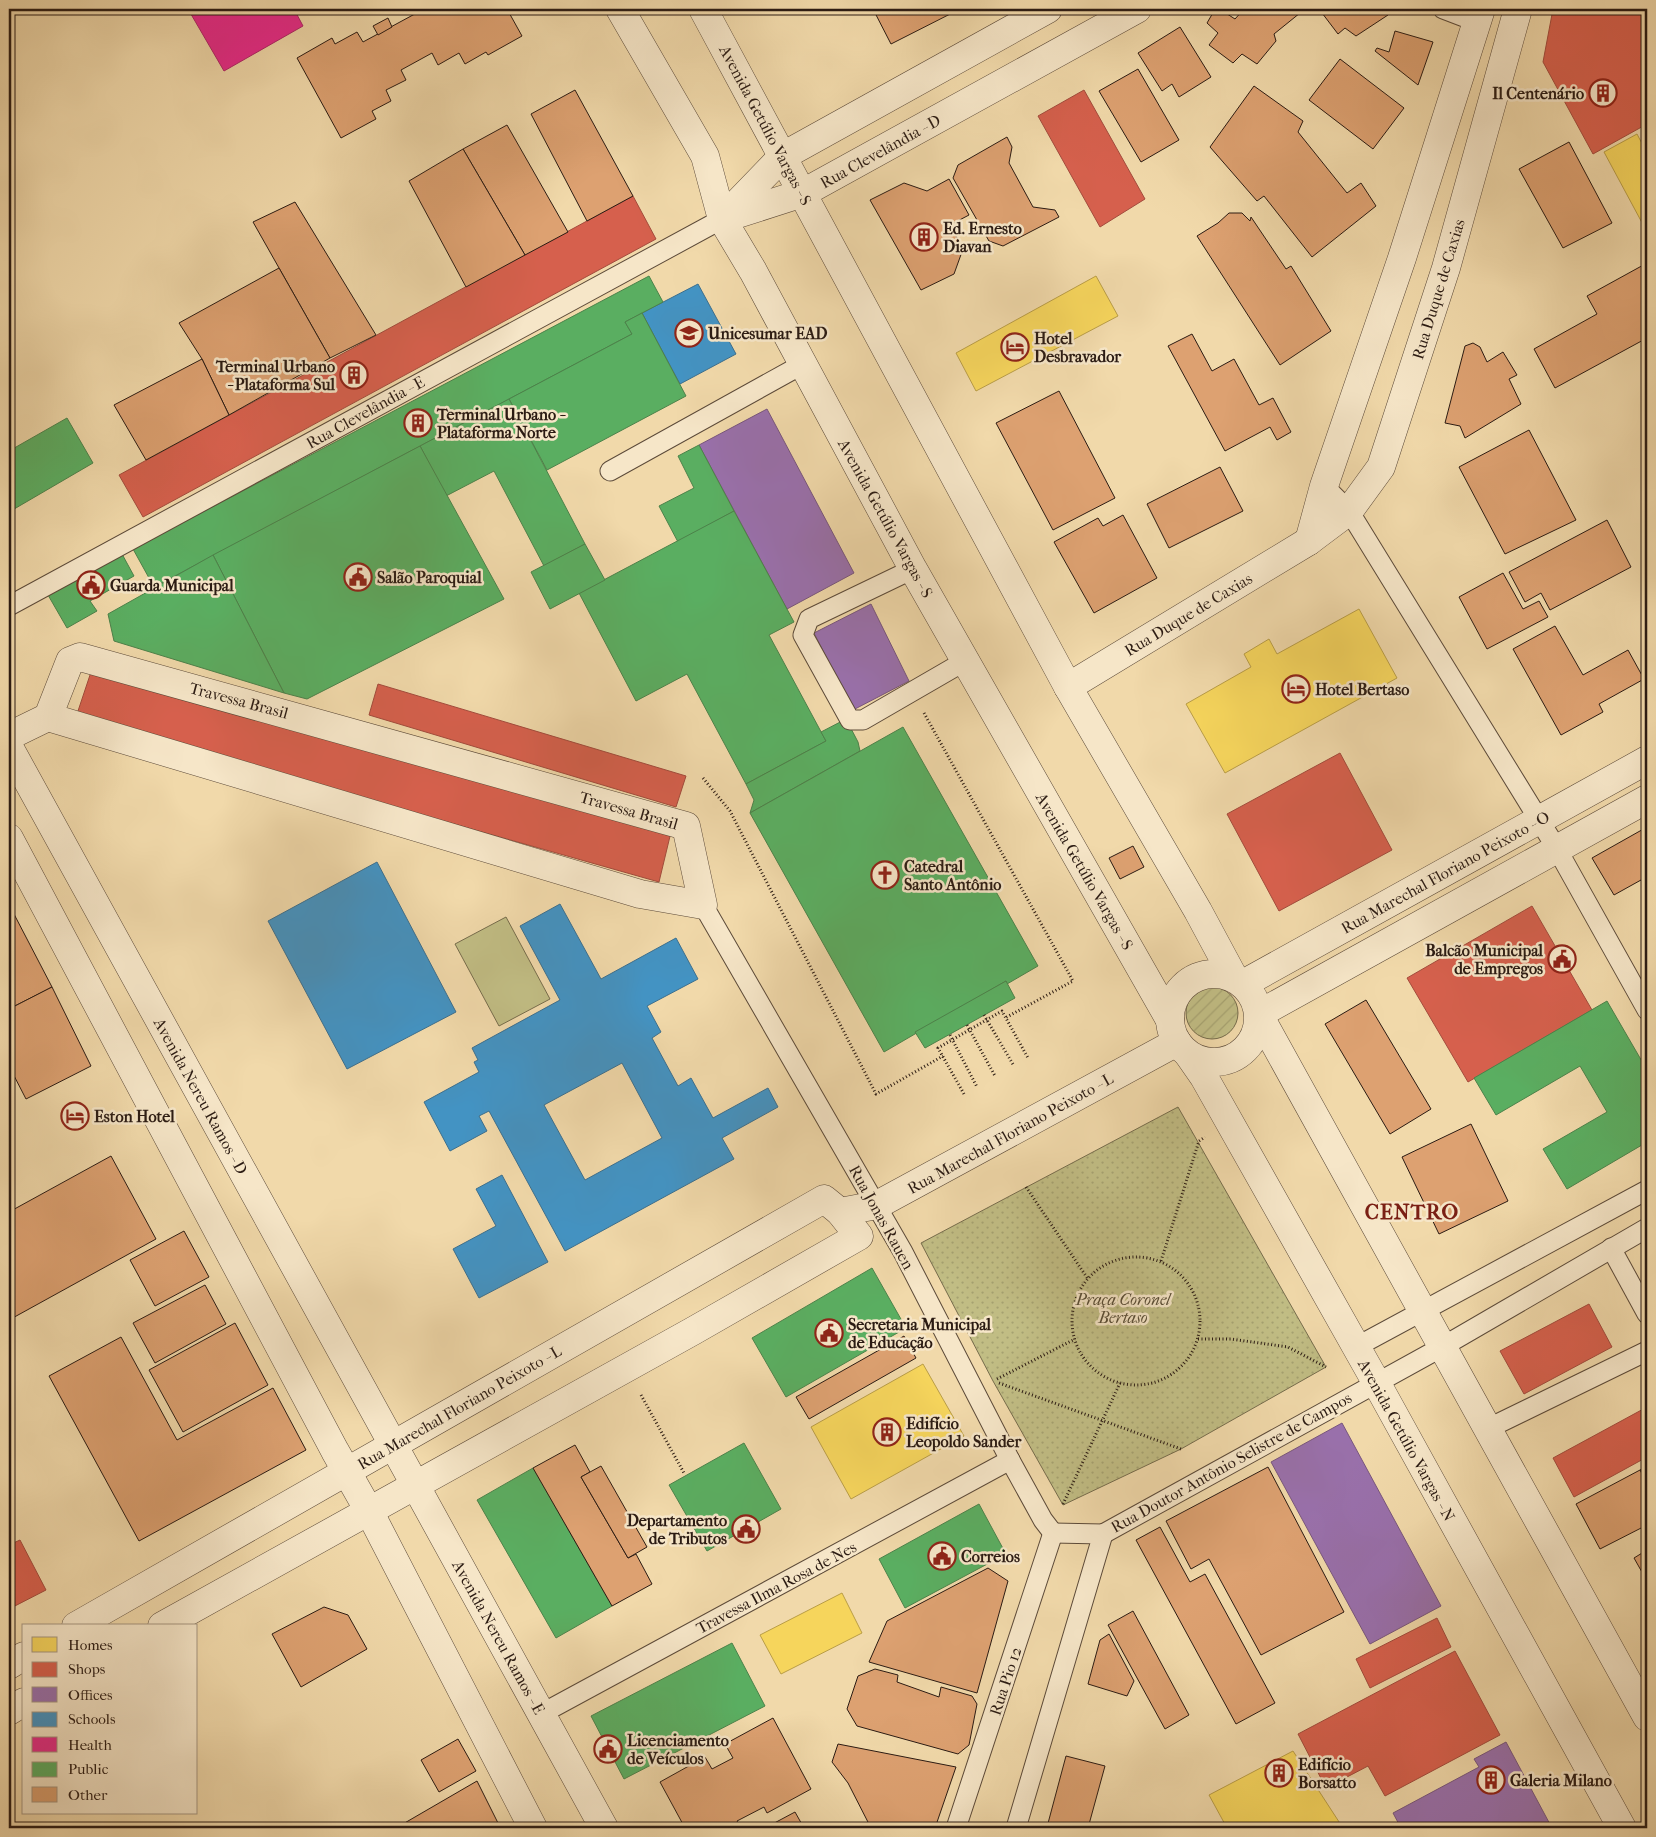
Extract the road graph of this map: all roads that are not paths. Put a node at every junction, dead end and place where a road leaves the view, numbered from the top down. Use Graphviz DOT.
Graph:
graph roads {
  1 [pos="620,9"];
  2 [pos="703,9"];
  3 [pos="1048,9"];
  4 [pos="1137,9"];
  5 [pos="1443,9"];
  6 [pos="1518,9"];
  7 [pos="1479,16"];
  8 [pos="783,156"];
  9 [pos="803,193"];
  10 [pos="722,218"];
  11 [pos="803,364"];
  12 [pos="610,471"];
  13 [pos="1324,486"];
  14 [pos="1349,511"];
  15 [pos="1309,541"];
  16 [pos="913,569"];
  17 [pos="9,606"];
  18 [pos="965,661"];
  19 [pos="1068,686"];
  20 [pos="48,717"];
  21 [pos="9,736"];
  22 [pos="9,747"];
  23 [pos="1647,760"];
  24 [pos="1647,799"];
  25 [pos="1539,820"];
  26 [pos="9,838"];
  27 [pos="1557,849"];
  28 [pos="703,905"];
  29 [pos="1238,981"];
  30 [pos="1647,1010"];
  31 [pos="1259,1014"];
  32 [pos="1178,1038"];
  33 [pos="1647,1190"];
  34 [pos="876,1205"];
  35 [pos="840,1212"];
  36 [pos="1647,1228"];
  37 [pos="1611,1248"];
  38 [pos="1422,1311"];
  39 [pos="1647,1314"];
  40 [pos="1356,1347"];
  41 [pos="1442,1347"];
  42 [pos="1647,1351"];
  43 [pos="1376,1382"];
  44 [pos="1487,1429"];
  45 [pos="394,1446"];
  46 [pos="1010,1460"];
  47 [pos="347,1470"];
  48 [pos="415,1485"];
  49 [pos="369,1511"];
  50 [pos="1053,1533"];
  51 [pos="1103,1534"];
  52 [pos="79,1624"];
  53 [pos="166,1624"];
  54 [pos="22,1657"];
  55 [pos="9,1665"];
  56 [pos="22,1703"];
  57 [pos="9,1711"];
  58 [pos="541,1714"];
  59 [pos="1647,1717"];
  60 [pos="533,1828"];
  61 [pos="604,1828"];
  62 [pos="956,1828"];
  63 [pos="1016,1828"];
  64 [pos="1622,1828"];
  1 -- 10 [label="street, Avenida Getúlio Vargas - S"];
  2 -- 8 [label="street, Avenida Getúlio Vargas - S"];
  3 -- 8 [label="street"];
  4 -- 9 [label="street, Rua Clevelândia - D"];
  5 -- 7 [label="lane"];
  6 -- 14 [label="street, Rua Duque de Caxias"];
  7 -- 13 [label="street"];
  8 -- 9 [label="street, Avenida Getúlio Vargas - S"];
  8 -- 10 [label="street"];
  9 -- 10 [label="street, Rua Clevelândia - D"];
  9 -- 19 [label="street, Avenida Getúlio Vargas - S"];
  10 -- 11 [label="street, Avenida Getúlio Vargas - S"];
  10 -- 17 [label="lane, Rua Clevelândia - E"];
  11 -- 12 [label="lane"];
  11 -- 16 [label="street, Avenida Getúlio Vargas - S"];
  13 -- 14 [label="lane"];
  13 -- 15 [label="street"];
  14 -- 15 [label="street, Rua Duque de Caxias"];
  14 -- 25 [label="lane"];
  15 -- 19 [label="street, Rua Duque de Caxias"];
  16 -- 18 [label="street, Avenida Getúlio Vargas - S"];
  16 -- 18 [label="lane"];
  18 -- 32 [label="street, Avenida Getúlio Vargas - S"];
  19 -- 29 [label="street, Avenida Getúlio Vargas - S"];
  20 -- 21 [label="street"];
  20 -- 28 [label="street"];
  20 -- 28 [label="street, Travessa Brasil"];
  22 -- 45 [label="street, Avenida Nereu Ramos - D"];
  23 -- 25 [label="street, Rua Marechal Floriano Peixoto - O"];
  24 -- 27 [label="street, Rua Marechal Floriano Peixoto - O"];
  25 -- 27 [label="lane"];
  25 -- 29 [label="street, Rua Marechal Floriano Peixoto - O"];
  26 -- 47 [label="street"];
  27 -- 30 [label="lane"];
  27 -- 31 [label="street, Rua Marechal Floriano Peixoto - O"];
  28 -- 34 [label="lane, Rua Jonas Rauen"];
  29 -- 31 [label="street"];
  29 -- 32 [label="street"];
  31 -- 32 [label="street"];
  31 -- 38 [label="street"];
  32 -- 34 [label="street, Rua Marechal Floriano Peixoto - L"];
  32 -- 40 [label="street, Avenida Getúlio Vargas - N"];
  33 -- 38 [label="lane"];
  34 -- 35 [label="street, Rua Marechal Floriano Peixoto - L"];
  34 -- 46 [label="lane, Rua Jonas Rauen"];
  35 -- 45 [label="street, Rua Marechal Floriano Peixoto - L"];
  35 -- 48 [label="street, Rua Marechal Floriano Peixoto - L"];
  36 -- 37 [label="lane, Rua Doutor Antônio Selistre de Campos"];
  37 -- 39 [label="lane"];
  37 -- 41 [label="lane, Rua Doutor Antônio Selistre de Campos"];
  38 -- 40 [label="lane"];
  38 -- 41 [label="street"];
  40 -- 43 [label="street, Avenida Getúlio Vargas - N"];
  41 -- 43 [label="lane, Rua Doutor Antônio Selistre de Campos"];
  41 -- 44 [label="street"];
  42 -- 44 [label="lane"];
  43 -- 51 [label="lane, Rua Doutor Antônio Selistre de Campos"];
  43 -- 64 [label="street, Avenida Getúlio Vargas - N"];
  44 -- 59 [label="street"];
  45 -- 47 [label="street, Rua Marechal Floriano Peixoto - L"];
  45 -- 48 [label="street, Avenida Nereu Ramos - E"];
  46 -- 50 [label="lane, Rua Jonas Rauen"];
  46 -- 58 [label="lane, Travessa Ilma Rosa de Nes"];
  47 -- 49 [label="street"];
  47 -- 52 [label="street, Rua Marechal Floriano Peixoto - L"];
  48 -- 49 [label="street, Rua Marechal Floriano Peixoto - L"];
  48 -- 58 [label="street, Avenida Nereu Ramos - E"];
  49 -- 53 [label="street, Rua Marechal Floriano Peixoto - L"];
  49 -- 60 [label="street"];
  50 -- 51 [label="lane"];
  50 -- 62 [label="lane, Rua Pio 12"];
  51 -- 63 [label="lane"];
  54 -- 55 [label="street"];
  56 -- 57 [label="street"];
  58 -- 61 [label="street, Avenida Nereu Ramos - E"];
}
